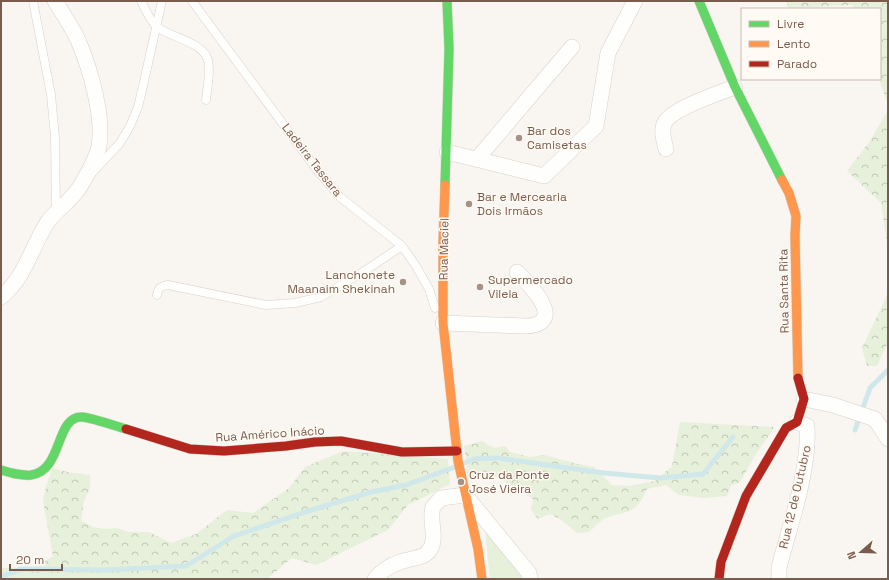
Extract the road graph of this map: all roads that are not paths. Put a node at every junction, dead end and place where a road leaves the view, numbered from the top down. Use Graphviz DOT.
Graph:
graph roads {
  1 [pos="33,1"];
  2 [pos="55,1"];
  3 [pos="141,1"];
  4 [pos="162,1"];
  5 [pos="192,1"];
  6 [pos="447,1"];
  7 [pos="634,1"];
  8 [pos="699,1"];
  9 [pos="156,27"];
  10 [pos="572,47"];
  11 [pos="735,87"];
  12 [pos="206,100"];
  13 [pos="666,149"];
  14 [pos="447,152"];
  15 [pos="477,159"];
  16 [pos="80,187"];
  17 [pos="56,212"];
  18 [pos="402,246"];
  19 [pos="517,272"];
  20 [pos="157,295"];
  21 [pos="1,297"];
  22 [pos="444,328"];
  23 [pos="804,399"];
  24 [pos="797,422"];
  25 [pos="888,438"];
  26 [pos="457,451"];
  27 [pos="1,470"];
  28 [pos="463,489"];
  29 [pos="375,579"];
  30 [pos="482,579"];
  31 [pos="530,579"];
  32 [pos="718,579"];
  33 [pos="779,579"];
  1 -- 17 [label="lane"];
  2 -- 16 [label="street"];
  3 -- 9 [label="lane"];
  4 -- 9 [label="lane"];
  5 -- 18 [label="lane, Ladeira Tassara"];
  6 -- 14 [label="street, Rua Maciel"];
  7 -- 15 [label="street"];
  8 -- 11 [label="street, Rua Santa Rita"];
  9 -- 12 [label="lane"];
  9 -- 16 [label="lane"];
  10 -- 15 [label="street"];
  11 -- 13 [label="street"];
  11 -- 23 [label="street, Rua Santa Rita"];
  14 -- 15 [label="street"];
  14 -- 22 [label="street, Rua Maciel"];
  16 -- 17 [label="street"];
  17 -- 21 [label="street"];
  18 -- 20 [label="lane"];
  18 -- 22 [label="lane, Ladeira Tassara"];
  19 -- 22 [label="street"];
  22 -- 26 [label="street, Rua Maciel"];
  23 -- 24 [label="street"];
  23 -- 25 [label="street"];
  24 -- 32 [label="street"];
  24 -- 33 [label="street, Rua 12 de Outubro"];
  26 -- 27 [label="street, Rua Américo Inácio"];
  26 -- 28 [label="street, Rua Maciel"];
  28 -- 29 [label="street"];
  28 -- 30 [label="street, Rua Maciel"];
  28 -- 31 [label="street"];
}
